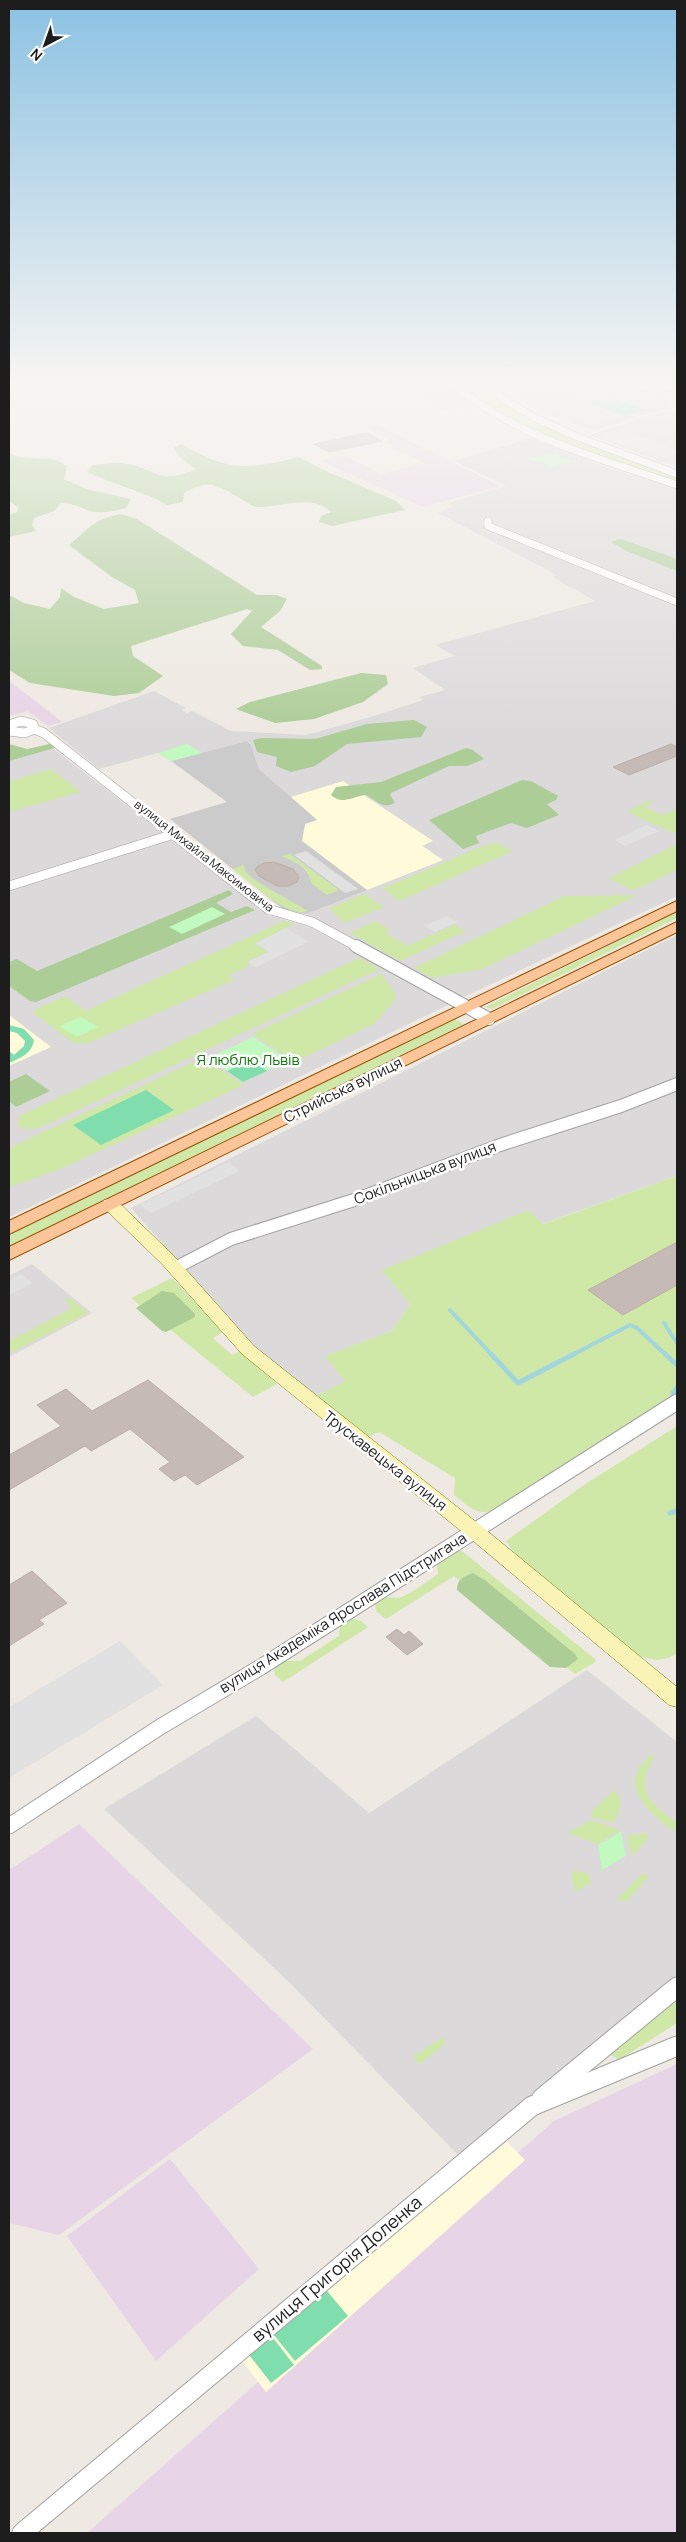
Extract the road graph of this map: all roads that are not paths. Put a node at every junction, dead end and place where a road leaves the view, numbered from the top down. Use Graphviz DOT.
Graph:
graph roads {
  1 [pos="488,521"];
  2 [pos="677,602"];
  3 [pos="9,725"];
  4 [pos="34,729"];
  5 [pos="9,731"];
  6 [pos="174,834"];
  7 [pos="9,886"];
  8 [pos="677,904"];
  9 [pos="677,926"];
  10 [pos="465,1006"];
  11 [pos="489,1018"];
  12 [pos="677,1084"];
  13 [pos="110,1204"];
  14 [pos="9,1228"];
  15 [pos="9,1254"];
  16 [pos="175,1268"];
  17 [pos="677,1402"];
  18 [pos="473,1530"];
  19 [pos="677,1699"];
  20 [pos="9,1826"];
  21 [pos="677,1987"];
  22 [pos="677,2046"];
  23 [pos="532,2106"];
  24 [pos="22,2533"];
  1 -- 2 [label="street"];
  3 -- 4 [label="street, вулиця Михайла Максимовича"];
  4 -- 5 [label="street"];
  4 -- 6 [label="street, вулиця Михайла Максимовича"];
  6 -- 7 [label="street"];
  6 -- 10 [label="street, вулиця Михайла Максимовича"];
  8 -- 10 [label="main road, Стрийська вулиця"];
  9 -- 11 [label="main road, Стрийська вулиця"];
  10 -- 11 [label="street, вулиця Михайла Максимовича"];
  10 -- 14 [label="main road, Стрийська вулиця"];
  11 -- 13 [label="main road, Стрийська вулиця"];
  12 -- 16 [label="street, Сокільницька вулиця"];
  13 -- 15 [label="main road, Стрийська вулиця"];
  13 -- 16 [label="street, Трускавецька вулиця"];
  16 -- 18 [label="street, Трускавецька вулиця"];
  17 -- 18 [label="street, вулиця Академіка Ярослава Підстригача"];
  18 -- 19 [label="street, Трускавецька вулиця"];
  18 -- 20 [label="street, вулиця Академіка Ярослава Підстригача"];
  21 -- 23 [label="street"];
  22 -- 23 [label="street, вулиця Григорія Доленка"];
  23 -- 24 [label="street, вулиця Григорія Доленка"];
}
